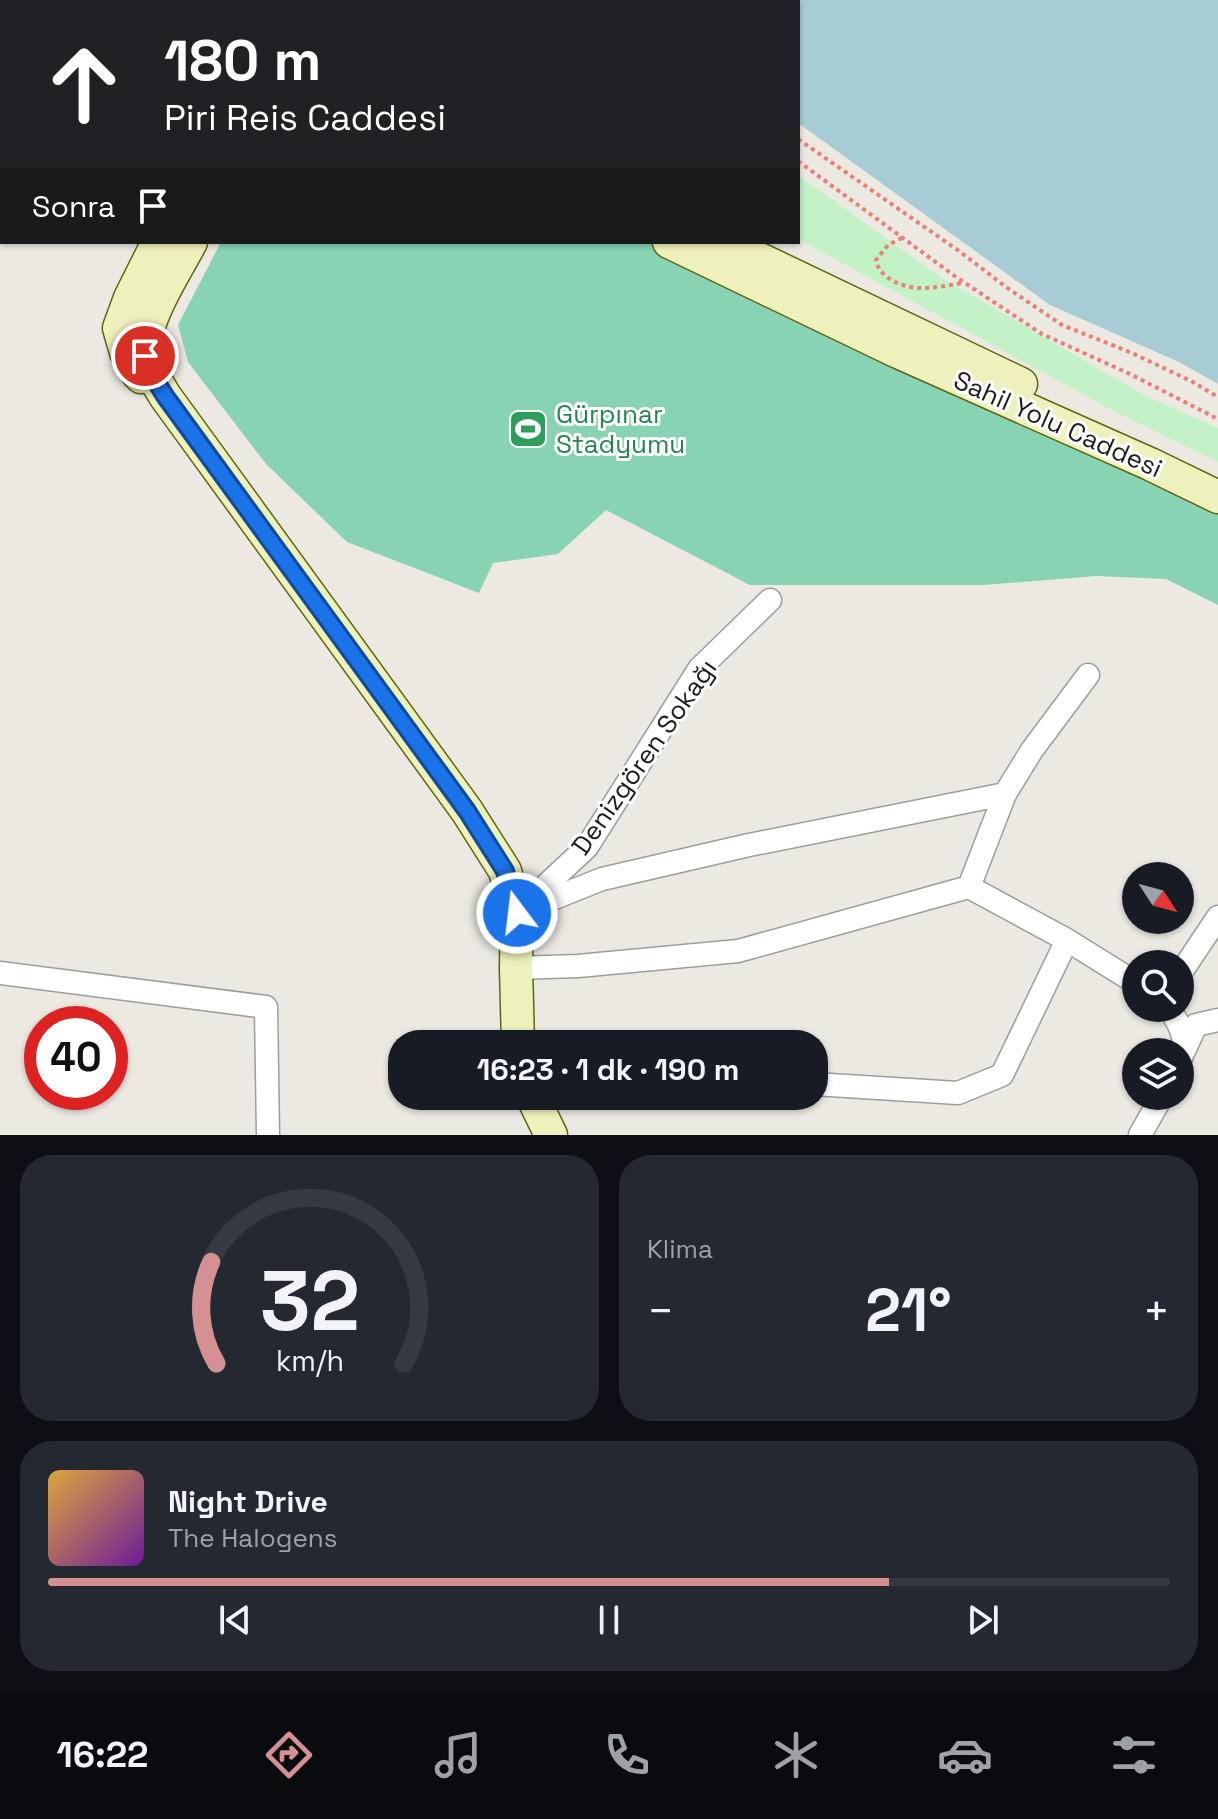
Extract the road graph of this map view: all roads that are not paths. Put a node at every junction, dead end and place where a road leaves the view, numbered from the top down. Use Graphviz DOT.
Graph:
graph roads {
  1 [pos="157,244"];
  2 [pos="190,244"];
  3 [pos="674,244"];
  4 [pos="728,244"];
  5 [pos="901,340"];
  6 [pos="165,396"];
  7 [pos="1218,481"];
  8 [pos="1218,497"];
  9 [pos="770,600"];
  10 [pos="1088,675"];
  11 [pos="1005,794"];
  12 [pos="969,887"];
  13 [pos="517,913"];
  14 [pos="1218,917"];
  15 [pos="1067,940"];
  16 [pos="1194,953"];
  17 [pos="516,968"];
  18 [pos="0,973"];
  19 [pos="1122,974"];
  20 [pos="1218,1020"];
  21 [pos="518,1030"];
  22 [pos="1190,1038"];
  23 [pos="828,1085"];
  24 [pos="539,1110"];
  25 [pos="1154,1110"];
  26 [pos="268,1135"];
  27 [pos="551,1135"];
  28 [pos="1140,1135"];
  1 -- 6 [label="street"];
  2 -- 6 [label="street"];
  3 -- 5 [label="street"];
  4 -- 5 [label="street"];
  5 -- 7 [label="street, Sahil Yolu Caddesi"];
  5 -- 8 [label="street, Sahil Yolu Caddesi"];
  6 -- 13 [label="street"];
  9 -- 13 [label="street, Denizgören Sokağı"];
  10 -- 11 [label="street"];
  11 -- 12 [label="street"];
  11 -- 13 [label="street"];
  12 -- 15 [label="street"];
  12 -- 17 [label="street"];
  13 -- 17 [label="street"];
  14 -- 16 [label="street"];
  15 -- 19 [label="street"];
  15 -- 23 [label="street"];
  17 -- 21 [label="street"];
  18 -- 26 [label="street"];
  20 -- 22 [label="street"];
  24 -- 27 [label="street"];
  25 -- 28 [label="street"];
}
